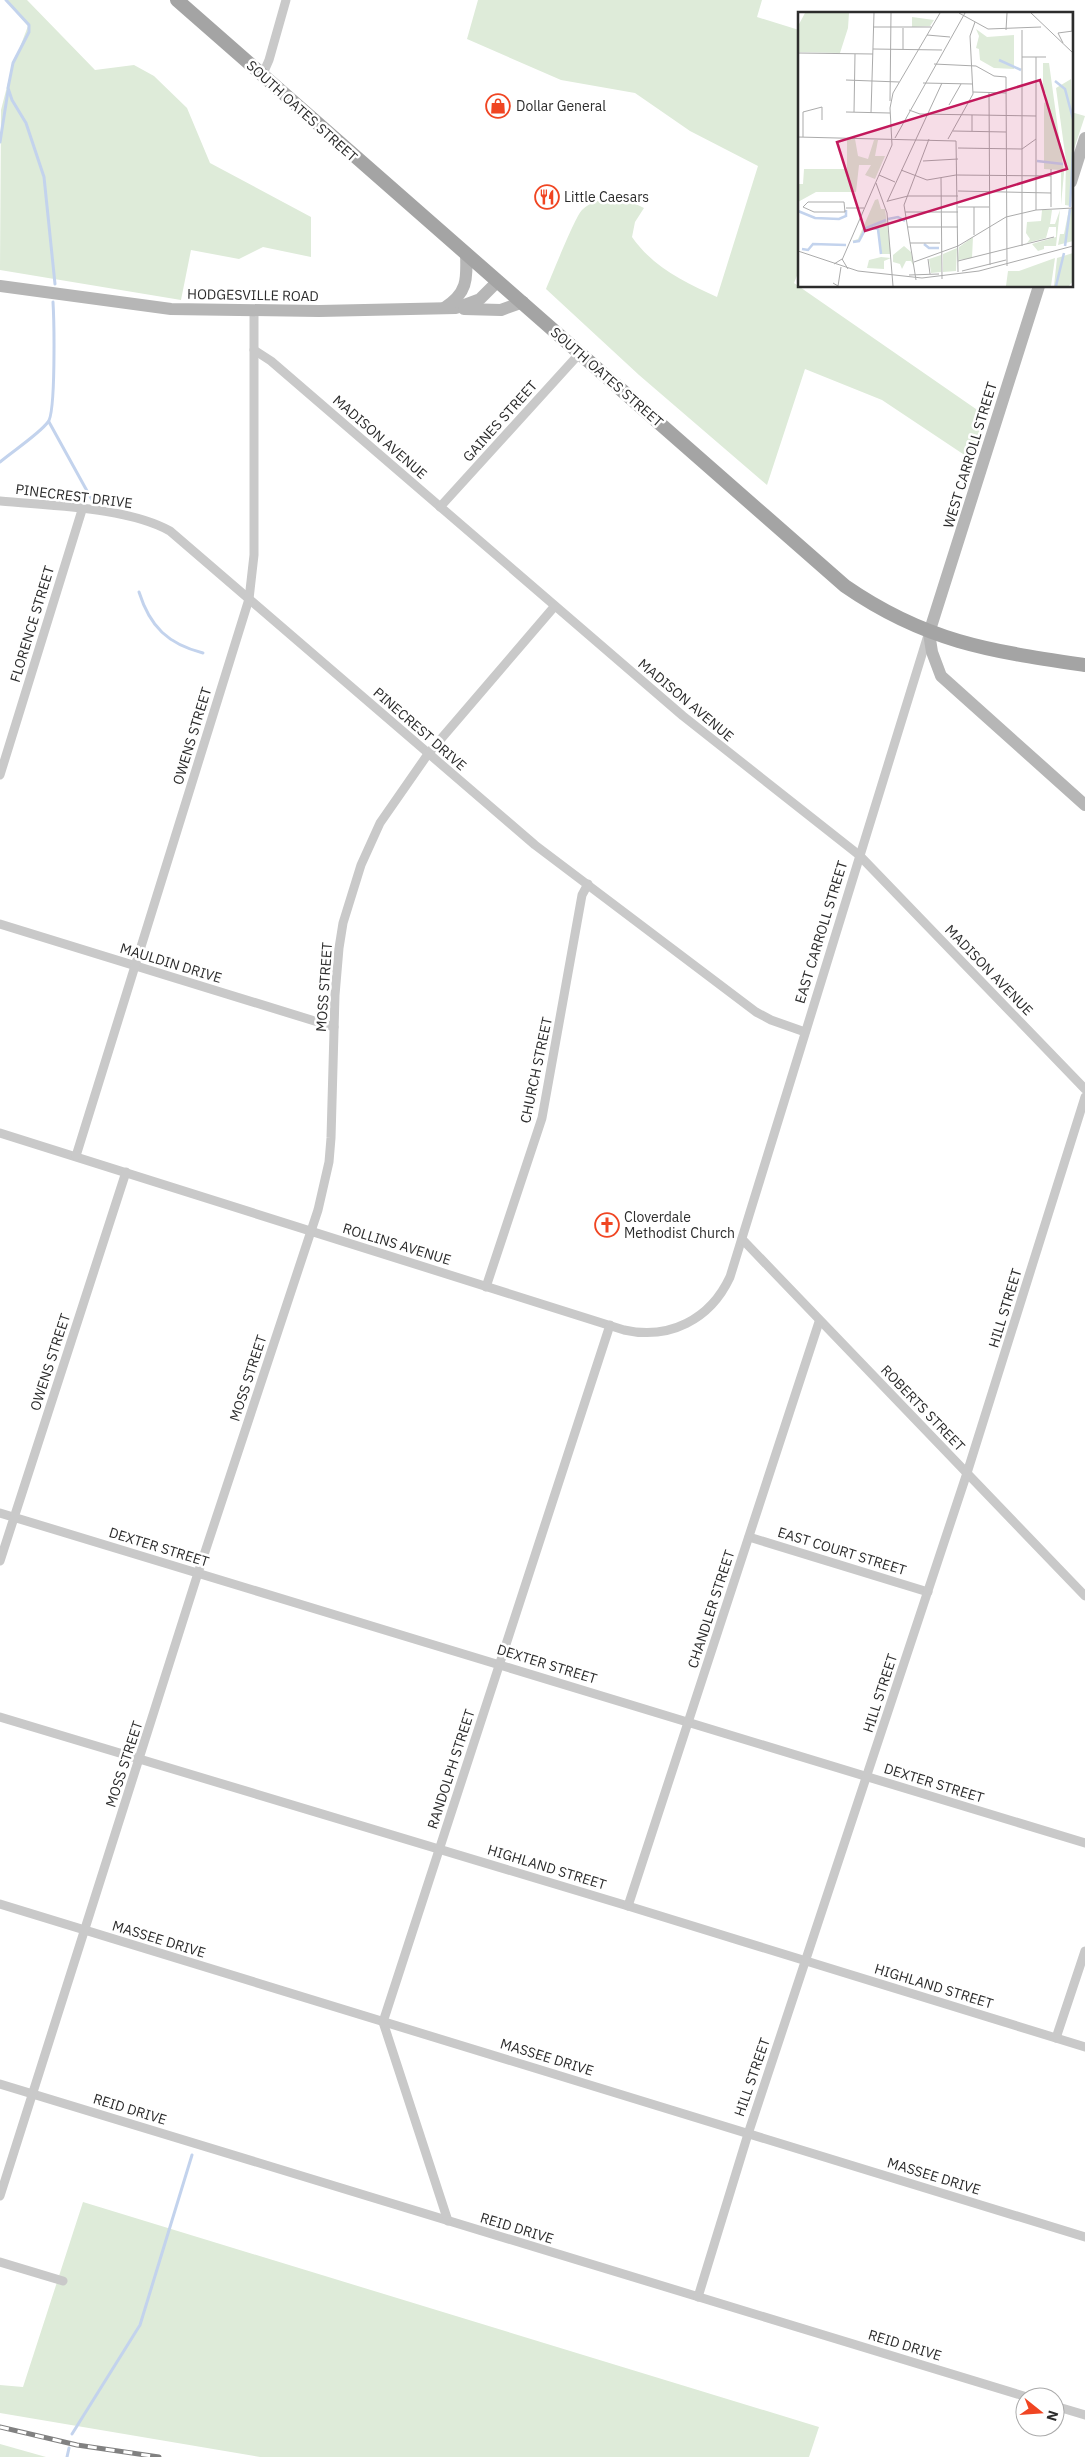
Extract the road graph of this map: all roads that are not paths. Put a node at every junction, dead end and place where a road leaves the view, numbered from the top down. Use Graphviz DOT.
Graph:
graph roads {
  1 [pos="177,0"];
  2 [pos="286,0"];
  3 [pos="262,76"];
  4 [pos="1085,138"];
  5 [pos="1072,179"];
  6 [pos="466,253"];
  7 [pos="498,281"];
  8 [pos="0,286"];
  9 [pos="1038,288"];
  10 [pos="523,302"];
  11 [pos="450,308"];
  12 [pos="254,311"];
  13 [pos="254,350"];
  14 [pos="580,353"];
  15 [pos="0,501"];
  16 [pos="440,507"];
  17 [pos="82,510"];
  18 [pos="249,599"];
  19 [pos="554,606"];
  20 [pos="929,633"];
  21 [pos="1085,665"];
  22 [pos="428,754"];
  23 [pos="0,775"];
  24 [pos="1085,804"];
  25 [pos="859,855"];
  26 [pos="588,884"];
  27 [pos="0,924"];
  28 [pos="135,966"];
  29 [pos="334,1027"];
  30 [pos="805,1032"];
  31 [pos="1085,1089"];
  32 [pos="1085,1096"];
  33 [pos="0,1133"];
  34 [pos="76,1156"];
  35 [pos="126,1172"];
  36 [pos="310,1231"];
  37 [pos="742,1239"];
  38 [pos="486,1286"];
  39 [pos="820,1322"];
  40 [pos="610,1325"];
  41 [pos="967,1474"];
  42 [pos="0,1514"];
  43 [pos="14,1518"];
  44 [pos="749,1537"];
  45 [pos="0,1561"];
  46 [pos="198,1574"];
  47 [pos="928,1592"];
  48 [pos="1085,1596"];
  49 [pos="500,1664"];
  50 [pos="0,1717"];
  51 [pos="688,1721"];
  52 [pos="140,1760"];
  53 [pos="867,1776"];
  54 [pos="1085,1843"];
  55 [pos="439,1849"];
  56 [pos="0,1904"];
  57 [pos="628,1906"];
  58 [pos="86,1930"];
  59 [pos="1085,1951"];
  60 [pos="806,1961"];
  61 [pos="383,2022"];
  62 [pos="1056,2038"];
  63 [pos="1085,2047"];
  64 [pos="0,2084"];
  65 [pos="34,2094"];
  66 [pos="748,2134"];
  67 [pos="0,2196"];
  68 [pos="448,2221"];
  69 [pos="1085,2237"];
  70 [pos="0,2262"];
  71 [pos="62,2281"];
  72 [pos="698,2297"];
  73 [pos="1015,2393"];
  74 [pos="1065,2409"];
  75 [pos="1085,2415"];
  1 -- 3 [label="main road, SOUTH OATES STREET"];
  2 -- 3 [label="street"];
  3 -- 6 [label="main road, SOUTH OATES STREET"];
  4 -- 5 [label="street"];
  6 -- 7 [label="main road, SOUTH OATES STREET"];
  6 -- 11 [label="street"];
  7 -- 10 [label="main road, SOUTH OATES STREET"];
  7 -- 11 [label="street, HODGESVILLE ROAD"];
  8 -- 12 [label="street, HODGESVILLE ROAD"];
  9 -- 20 [label="street, WEST CARROLL STREET"];
  10 -- 11 [label="street"];
  10 -- 14 [label="main road, SOUTH OATES STREET"];
  11 -- 12 [label="street, HODGESVILLE ROAD"];
  12 -- 13 [label="street, OWENS STREET"];
  13 -- 16 [label="street, MADISON AVENUE"];
  13 -- 18 [label="street, OWENS STREET"];
  14 -- 16 [label="street, GAINES STREET"];
  14 -- 20 [label="main road, SOUTH OATES STREET"];
  15 -- 17 [label="street, PINECREST DRIVE"];
  16 -- 19 [label="street, MADISON AVENUE"];
  17 -- 18 [label="street, PINECREST DRIVE"];
  17 -- 23 [label="street, FLORENCE STREET"];
  18 -- 22 [label="street, PINECREST DRIVE"];
  18 -- 28 [label="street, OWENS STREET"];
  19 -- 22 [label="street, MOSS STREET"];
  19 -- 25 [label="street, MADISON AVENUE"];
  20 -- 21 [label="main road, SOUTH OATES STREET"];
  20 -- 24 [label="street"];
  20 -- 25 [label="street, EAST CARROLL STREET"];
  22 -- 26 [label="street, PINECREST DRIVE"];
  22 -- 29 [label="street, MOSS STREET"];
  25 -- 30 [label="street, EAST CARROLL STREET"];
  25 -- 31 [label="street, MADISON AVENUE"];
  26 -- 30 [label="street, PINECREST DRIVE"];
  26 -- 38 [label="street, CHURCH STREET"];
  27 -- 28 [label="street, MAULDIN DRIVE"];
  28 -- 29 [label="street, MAULDIN DRIVE"];
  28 -- 34 [label="street, OWENS STREET"];
  29 -- 36 [label="street, MOSS STREET"];
  30 -- 37 [label="street, EAST CARROLL STREET"];
  32 -- 41 [label="street, HILL STREET"];
  33 -- 34 [label="street, ROLLINS AVENUE"];
  34 -- 35 [label="street, ROLLINS AVENUE"];
  35 -- 36 [label="street, ROLLINS AVENUE"];
  35 -- 43 [label="street, OWENS STREET"];
  36 -- 38 [label="street, ROLLINS AVENUE"];
  36 -- 46 [label="street, MOSS STREET"];
  37 -- 39 [label="street, ROBERTS STREET"];
  37 -- 40 [label="street, ROLLINS AVENUE"];
  38 -- 40 [label="street, ROLLINS AVENUE"];
  39 -- 41 [label="street, ROBERTS STREET"];
  39 -- 44 [label="street, CHANDLER STREET"];
  40 -- 49 [label="street, RANDOLPH STREET"];
  41 -- 47 [label="street, HILL STREET"];
  41 -- 48 [label="street, ROBERTS STREET"];
  42 -- 43 [label="street, DEXTER STREET"];
  43 -- 45 [label="street, OWENS STREET"];
  43 -- 46 [label="street, DEXTER STREET"];
  44 -- 47 [label="street, EAST COURT STREET"];
  44 -- 51 [label="street, CHANDLER STREET"];
  46 -- 49 [label="street, DEXTER STREET"];
  46 -- 52 [label="street, MOSS STREET"];
  47 -- 53 [label="street, HILL STREET"];
  49 -- 51 [label="street, DEXTER STREET"];
  49 -- 55 [label="street, RANDOLPH STREET"];
  50 -- 52 [label="street, HIGHLAND STREET"];
  51 -- 53 [label="street, DEXTER STREET"];
  51 -- 57 [label="street, CHANDLER STREET"];
  52 -- 55 [label="street, HIGHLAND STREET"];
  52 -- 58 [label="street, MOSS STREET"];
  53 -- 54 [label="street, DEXTER STREET"];
  53 -- 60 [label="street, HILL STREET"];
  55 -- 57 [label="street, HIGHLAND STREET"];
  55 -- 61 [label="street, RANDOLPH STREET"];
  56 -- 58 [label="street, MASSEE DRIVE"];
  57 -- 60 [label="street, HIGHLAND STREET"];
  58 -- 61 [label="street, MASSEE DRIVE"];
  58 -- 65 [label="street, MOSS STREET"];
  59 -- 62 [label="street"];
  60 -- 62 [label="street, HIGHLAND STREET"];
  60 -- 66 [label="street, HILL STREET"];
  61 -- 66 [label="street, MASSEE DRIVE"];
  61 -- 68 [label="street"];
  62 -- 63 [label="street, HIGHLAND STREET"];
  64 -- 65 [label="street, REID DRIVE"];
  65 -- 67 [label="street, MOSS STREET"];
  65 -- 68 [label="street, REID DRIVE"];
  66 -- 69 [label="street, MASSEE DRIVE"];
  66 -- 72 [label="street, HILL STREET"];
  68 -- 72 [label="street, REID DRIVE"];
  70 -- 71 [label="street"];
  72 -- 73 [label="street, REID DRIVE"];
  74 -- 75 [label="street"];
}
